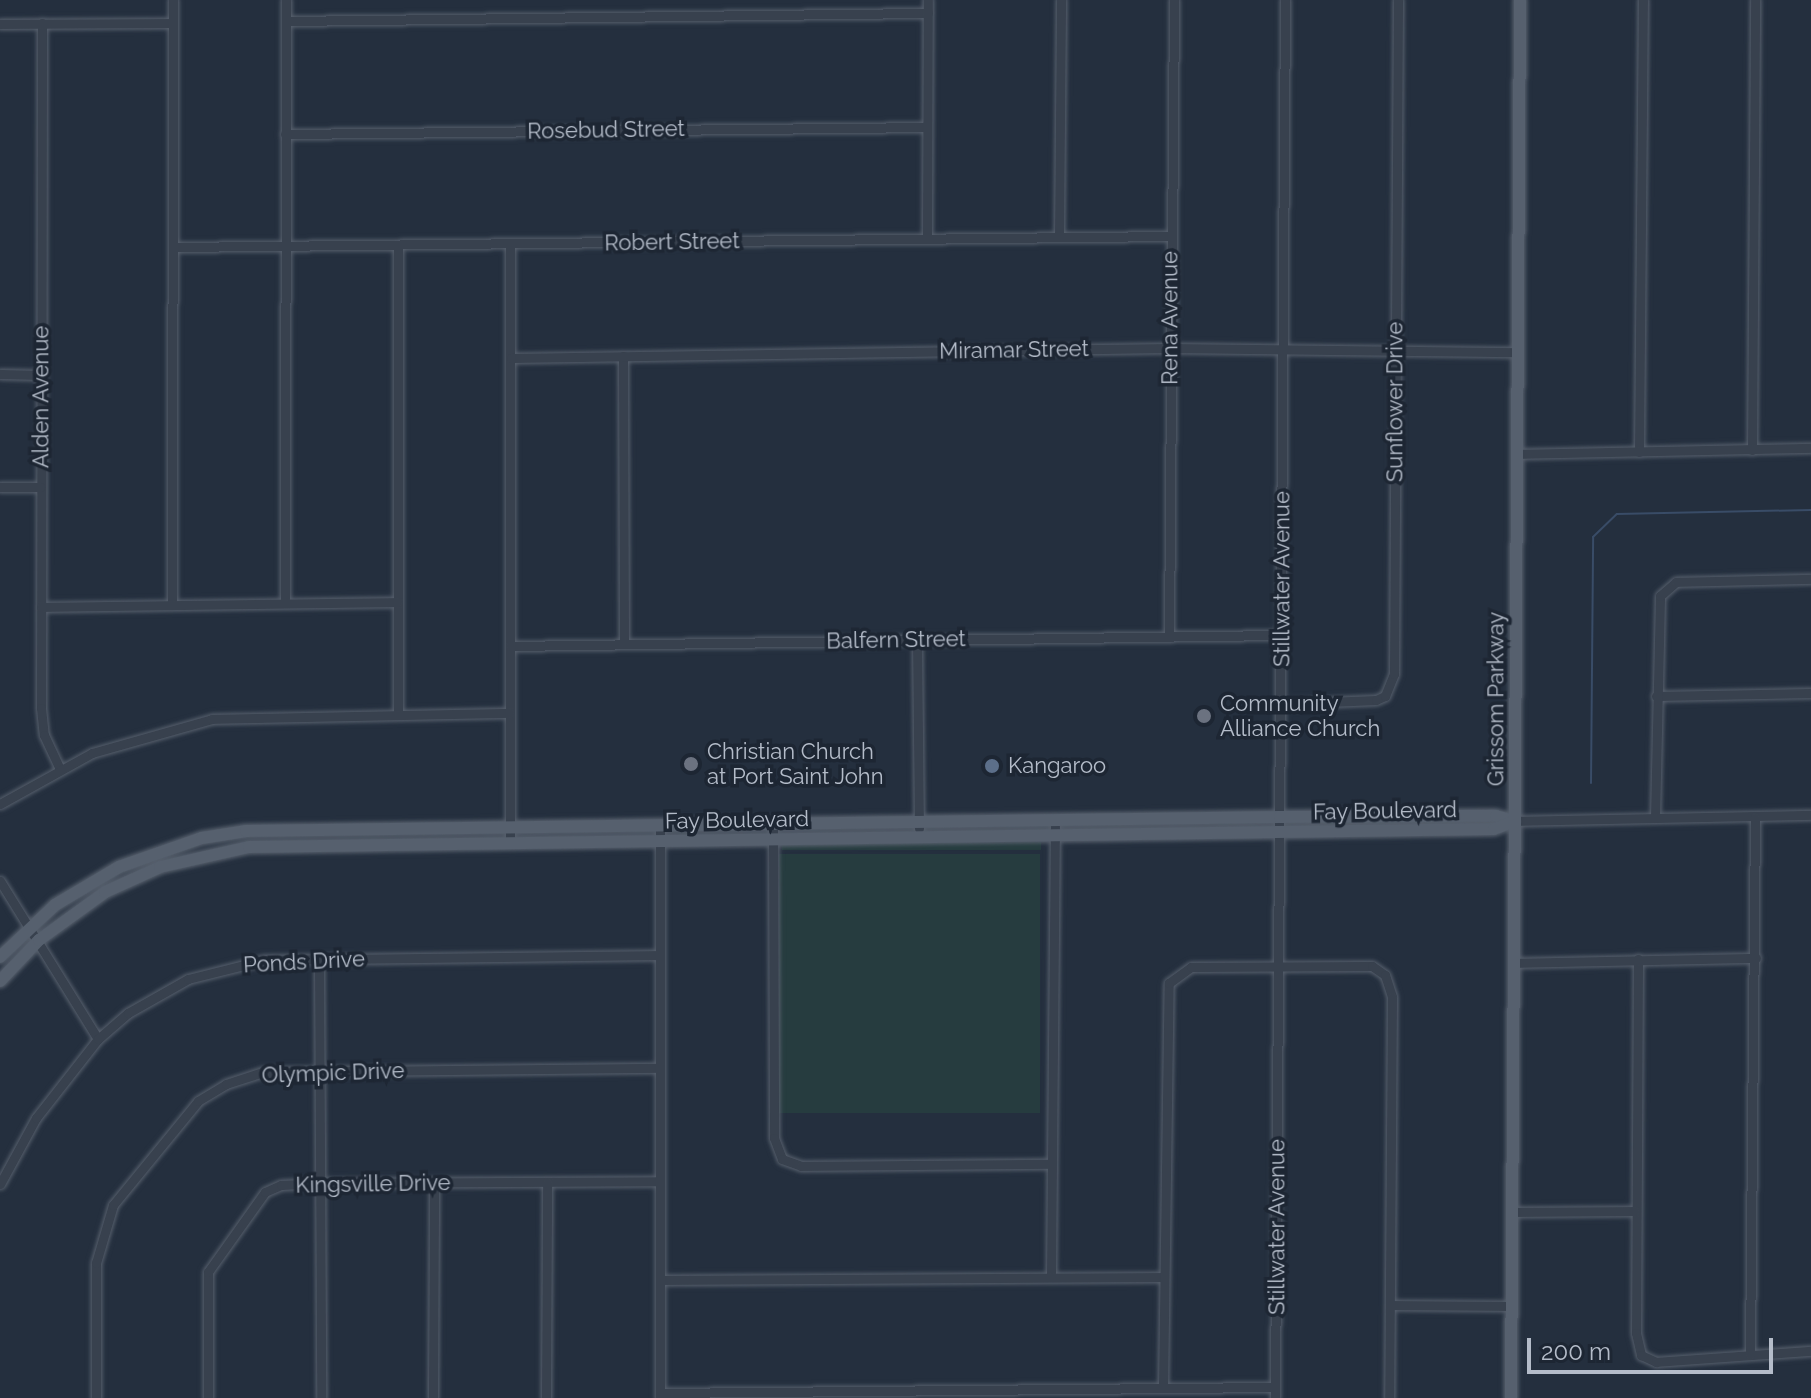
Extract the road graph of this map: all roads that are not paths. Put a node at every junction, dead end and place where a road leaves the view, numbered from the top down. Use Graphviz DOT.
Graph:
graph roads {
  1 [pos="173,0"];
  2 [pos="286,0"];
  3 [pos="928,0"];
  4 [pos="1061,0"];
  5 [pos="1174,0"];
  6 [pos="1285,0"];
  7 [pos="1398,0"];
  8 [pos="1520,0"];
  9 [pos="1643,0"];
  10 [pos="1755,0"];
  11 [pos="928,13"];
  12 [pos="287,21"];
  13 [pos="42,23"];
  14 [pos="173,23"];
  15 [pos="0,24"];
  16 [pos="927,127"];
  17 [pos="285,134"];
  18 [pos="1059,236"];
  19 [pos="1171,236"];
  20 [pos="927,239"];
  21 [pos="510,244"];
  22 [pos="398,245"];
  23 [pos="173,247"];
  24 [pos="286,247"];
  25 [pos="1170,348"];
  26 [pos="1283,349"];
  27 [pos="1395,350"];
  28 [pos="1518,352"];
  29 [pos="623,356"];
  30 [pos="511,358"];
  31 [pos="0,374"];
  32 [pos="41,375"];
  33 [pos="1811,448"];
  34 [pos="1752,450"];
  35 [pos="1639,452"];
  36 [pos="1517,454"];
  37 [pos="0,487"];
  38 [pos="40,487"];
  39 [pos="1811,579"];
  40 [pos="285,602"];
  41 [pos="398,602"];
  42 [pos="172,603"];
  43 [pos="41,607"];
  44 [pos="1281,635"];
  45 [pos="1169,637"];
  46 [pos="917,640"];
  47 [pos="624,643"];
  48 [pos="510,646"];
  49 [pos="1811,693"];
  50 [pos="1656,696"];
  51 [pos="1281,704"];
  52 [pos="510,713"];
  53 [pos="398,714"];
  54 [pos="59,767"];
  55 [pos="0,804"];
  56 [pos="1811,815"];
  57 [pos="1280,817"];
  58 [pos="1755,817"];
  59 [pos="1655,818"];
  60 [pos="1055,820"];
  61 [pos="919,821"];
  62 [pos="1515,821"];
  63 [pos="773,823"];
  64 [pos="660,824"];
  65 [pos="510,826"];
  66 [pos="316,829"];
  67 [pos="1280,833"];
  68 [pos="1055,836"];
  69 [pos="919,837"];
  70 [pos="773,839"];
  71 [pos="660,840"];
  72 [pos="510,842"];
  73 [pos="316,845"];
  74 [pos="0,881"];
  75 [pos="29,927"];
  76 [pos="39,940"];
  77 [pos="659,955"];
  78 [pos="0,957"];
  79 [pos="1756,958"];
  80 [pos="1638,959"];
  81 [pos="319,960"];
  82 [pos="1514,963"];
  83 [pos="1279,967"];
  84 [pos="0,981"];
  85 [pos="98,1039"];
  86 [pos="660,1068"];
  87 [pos="320,1071"];
  88 [pos="1051,1164"];
  89 [pos="659,1181"];
  90 [pos="547,1182"];
  91 [pos="321,1183"];
  92 [pos="434,1183"];
  93 [pos="0,1184"];
  94 [pos="1635,1211"];
  95 [pos="1513,1212"];
  96 [pos="1051,1277"];
  97 [pos="1163,1277"];
  98 [pos="661,1280"];
  99 [pos="1390,1305"];
  100 [pos="1511,1306"];
  101 [pos="1811,1351"];
  102 [pos="1750,1355"];
  103 [pos="1275,1387"];
  104 [pos="1163,1388"];
  105 [pos="660,1395"];
  106 [pos="96,1398"];
  107 [pos="208,1398"];
  108 [pos="321,1398"];
  109 [pos="433,1398"];
  110 [pos="546,1398"];
  111 [pos="1275,1398"];
  112 [pos="1389,1398"];
  113 [pos="1511,1398"];
  1 -- 14 [label="street"];
  2 -- 12 [label="street"];
  3 -- 11 [label="street"];
  4 -- 18 [label="street"];
  5 -- 19 [label="street, Rena Avenue"];
  6 -- 26 [label="street, Stillwater Avenue"];
  7 -- 27 [label="street, Sunflower Drive"];
  8 -- 28 [label="main road, Grissom Parkway"];
  9 -- 35 [label="street"];
  10 -- 34 [label="street"];
  11 -- 12 [label="street"];
  11 -- 16 [label="street"];
  12 -- 17 [label="street"];
  13 -- 14 [label="street"];
  13 -- 15 [label="street"];
  13 -- 32 [label="street, Alden Avenue"];
  14 -- 23 [label="street"];
  16 -- 17 [label="street, Rosebud Street"];
  16 -- 20 [label="street"];
  17 -- 24 [label="street"];
  18 -- 19 [label="street, Robert Street"];
  18 -- 20 [label="street, Robert Street"];
  19 -- 25 [label="street, Rena Avenue"];
  20 -- 21 [label="street, Robert Street"];
  21 -- 22 [label="street, Robert Street"];
  21 -- 30 [label="street"];
  22 -- 24 [label="street, Robert Street"];
  22 -- 41 [label="street"];
  23 -- 24 [label="street, Robert Street"];
  23 -- 42 [label="street"];
  24 -- 40 [label="street"];
  25 -- 26 [label="street, Miramar Street"];
  25 -- 29 [label="street, Miramar Street"];
  25 -- 45 [label="street, Rena Avenue"];
  26 -- 27 [label="street, Miramar Street"];
  26 -- 44 [label="street, Stillwater Avenue"];
  27 -- 28 [label="street, Miramar Street"];
  27 -- 51 [label="street, Sunflower Drive"];
  28 -- 36 [label="main road, Grissom Parkway"];
  29 -- 30 [label="street, Miramar Street"];
  29 -- 47 [label="street"];
  30 -- 48 [label="street"];
  31 -- 32 [label="street"];
  32 -- 38 [label="street, Alden Avenue"];
  33 -- 34 [label="street"];
  34 -- 35 [label="street"];
  35 -- 36 [label="street"];
  36 -- 62 [label="main road, Grissom Parkway"];
  37 -- 38 [label="street"];
  38 -- 43 [label="street, Alden Avenue"];
  39 -- 50 [label="street"];
  40 -- 41 [label="street"];
  40 -- 42 [label="street"];
  41 -- 53 [label="street"];
  42 -- 43 [label="street"];
  43 -- 54 [label="street, Alden Avenue"];
  44 -- 45 [label="street, Balfern Street"];
  44 -- 51 [label="street, Stillwater Avenue"];
  45 -- 46 [label="street, Balfern Street"];
  46 -- 47 [label="street, Balfern Street"];
  46 -- 61 [label="street"];
  47 -- 48 [label="street, Balfern Street"];
  48 -- 52 [label="street"];
  49 -- 50 [label="street"];
  50 -- 59 [label="street"];
  51 -- 57 [label="street, Stillwater Avenue"];
  52 -- 53 [label="street"];
  52 -- 65 [label="street"];
  53 -- 54 [label="street"];
  54 -- 55 [label="street"];
  56 -- 58 [label="street, Fay Boulevard"];
  57 -- 60 [label="main road, Fay Boulevard"];
  57 -- 62 [label="main road, Fay Boulevard"];
  57 -- 67 [label="street, Stillwater Avenue"];
  58 -- 59 [label="street, Fay Boulevard"];
  58 -- 79 [label="street"];
  59 -- 62 [label="street, Fay Boulevard"];
  60 -- 61 [label="main road, Fay Boulevard"];
  60 -- 68 [label="street"];
  61 -- 63 [label="main road, Fay Boulevard"];
  61 -- 69 [label="street"];
  62 -- 67 [label="main road, Fay Boulevard"];
  62 -- 82 [label="main road, Grissom Parkway"];
  63 -- 64 [label="main road, Fay Boulevard"];
  63 -- 70 [label="street"];
  64 -- 65 [label="main road, Fay Boulevard"];
  64 -- 71 [label="street"];
  65 -- 66 [label="main road, Fay Boulevard"];
  65 -- 72 [label="street"];
  66 -- 73 [label="street"];
  66 -- 75 [label="main road, Fay Boulevard"];
  67 -- 68 [label="main road, Fay Boulevard"];
  67 -- 83 [label="street, Stillwater Avenue"];
  68 -- 69 [label="main road, Fay Boulevard"];
  68 -- 88 [label="street"];
  69 -- 70 [label="main road, Fay Boulevard"];
  70 -- 71 [label="main road, Fay Boulevard"];
  70 -- 88 [label="street"];
  71 -- 72 [label="main road, Fay Boulevard"];
  71 -- 77 [label="street"];
  72 -- 73 [label="main road, Fay Boulevard"];
  73 -- 76 [label="main road, Fay Boulevard"];
  74 -- 75 [label="street"];
  75 -- 76 [label="street"];
  75 -- 78 [label="main road, Fay Boulevard"];
  76 -- 84 [label="main road, Fay Boulevard"];
  76 -- 85 [label="street"];
  77 -- 81 [label="street, Ponds Drive"];
  77 -- 86 [label="street"];
  79 -- 80 [label="street"];
  79 -- 102 [label="street"];
  80 -- 82 [label="street"];
  80 -- 94 [label="street"];
  81 -- 85 [label="street, Ponds Drive"];
  81 -- 87 [label="street"];
  82 -- 95 [label="main road, Grissom Parkway"];
  83 -- 97 [label="street"];
  83 -- 99 [label="street"];
  83 -- 103 [label="street, Stillwater Avenue"];
  85 -- 93 [label="street, Ponds Drive"];
  86 -- 87 [label="street, Olympic Drive"];
  86 -- 89 [label="street"];
  87 -- 91 [label="street"];
  87 -- 106 [label="street, Olympic Drive"];
  88 -- 96 [label="street"];
  89 -- 90 [label="street, Kingsville Drive"];
  89 -- 98 [label="street"];
  90 -- 92 [label="street, Kingsville Drive"];
  90 -- 110 [label="street"];
  91 -- 92 [label="street, Kingsville Drive"];
  91 -- 107 [label="street, Kingsville Drive"];
  91 -- 108 [label="street"];
  92 -- 109 [label="street"];
  94 -- 95 [label="street"];
  94 -- 102 [label="street"];
  95 -- 100 [label="main road, Grissom Parkway"];
  96 -- 97 [label="street"];
  96 -- 98 [label="street"];
  97 -- 104 [label="street"];
  98 -- 105 [label="street"];
  99 -- 100 [label="street"];
  99 -- 112 [label="street"];
  100 -- 113 [label="main road, Grissom Parkway"];
  101 -- 102 [label="street"];
  103 -- 104 [label="street"];
  103 -- 111 [label="street, Stillwater Avenue"];
  104 -- 105 [label="street"];
}
